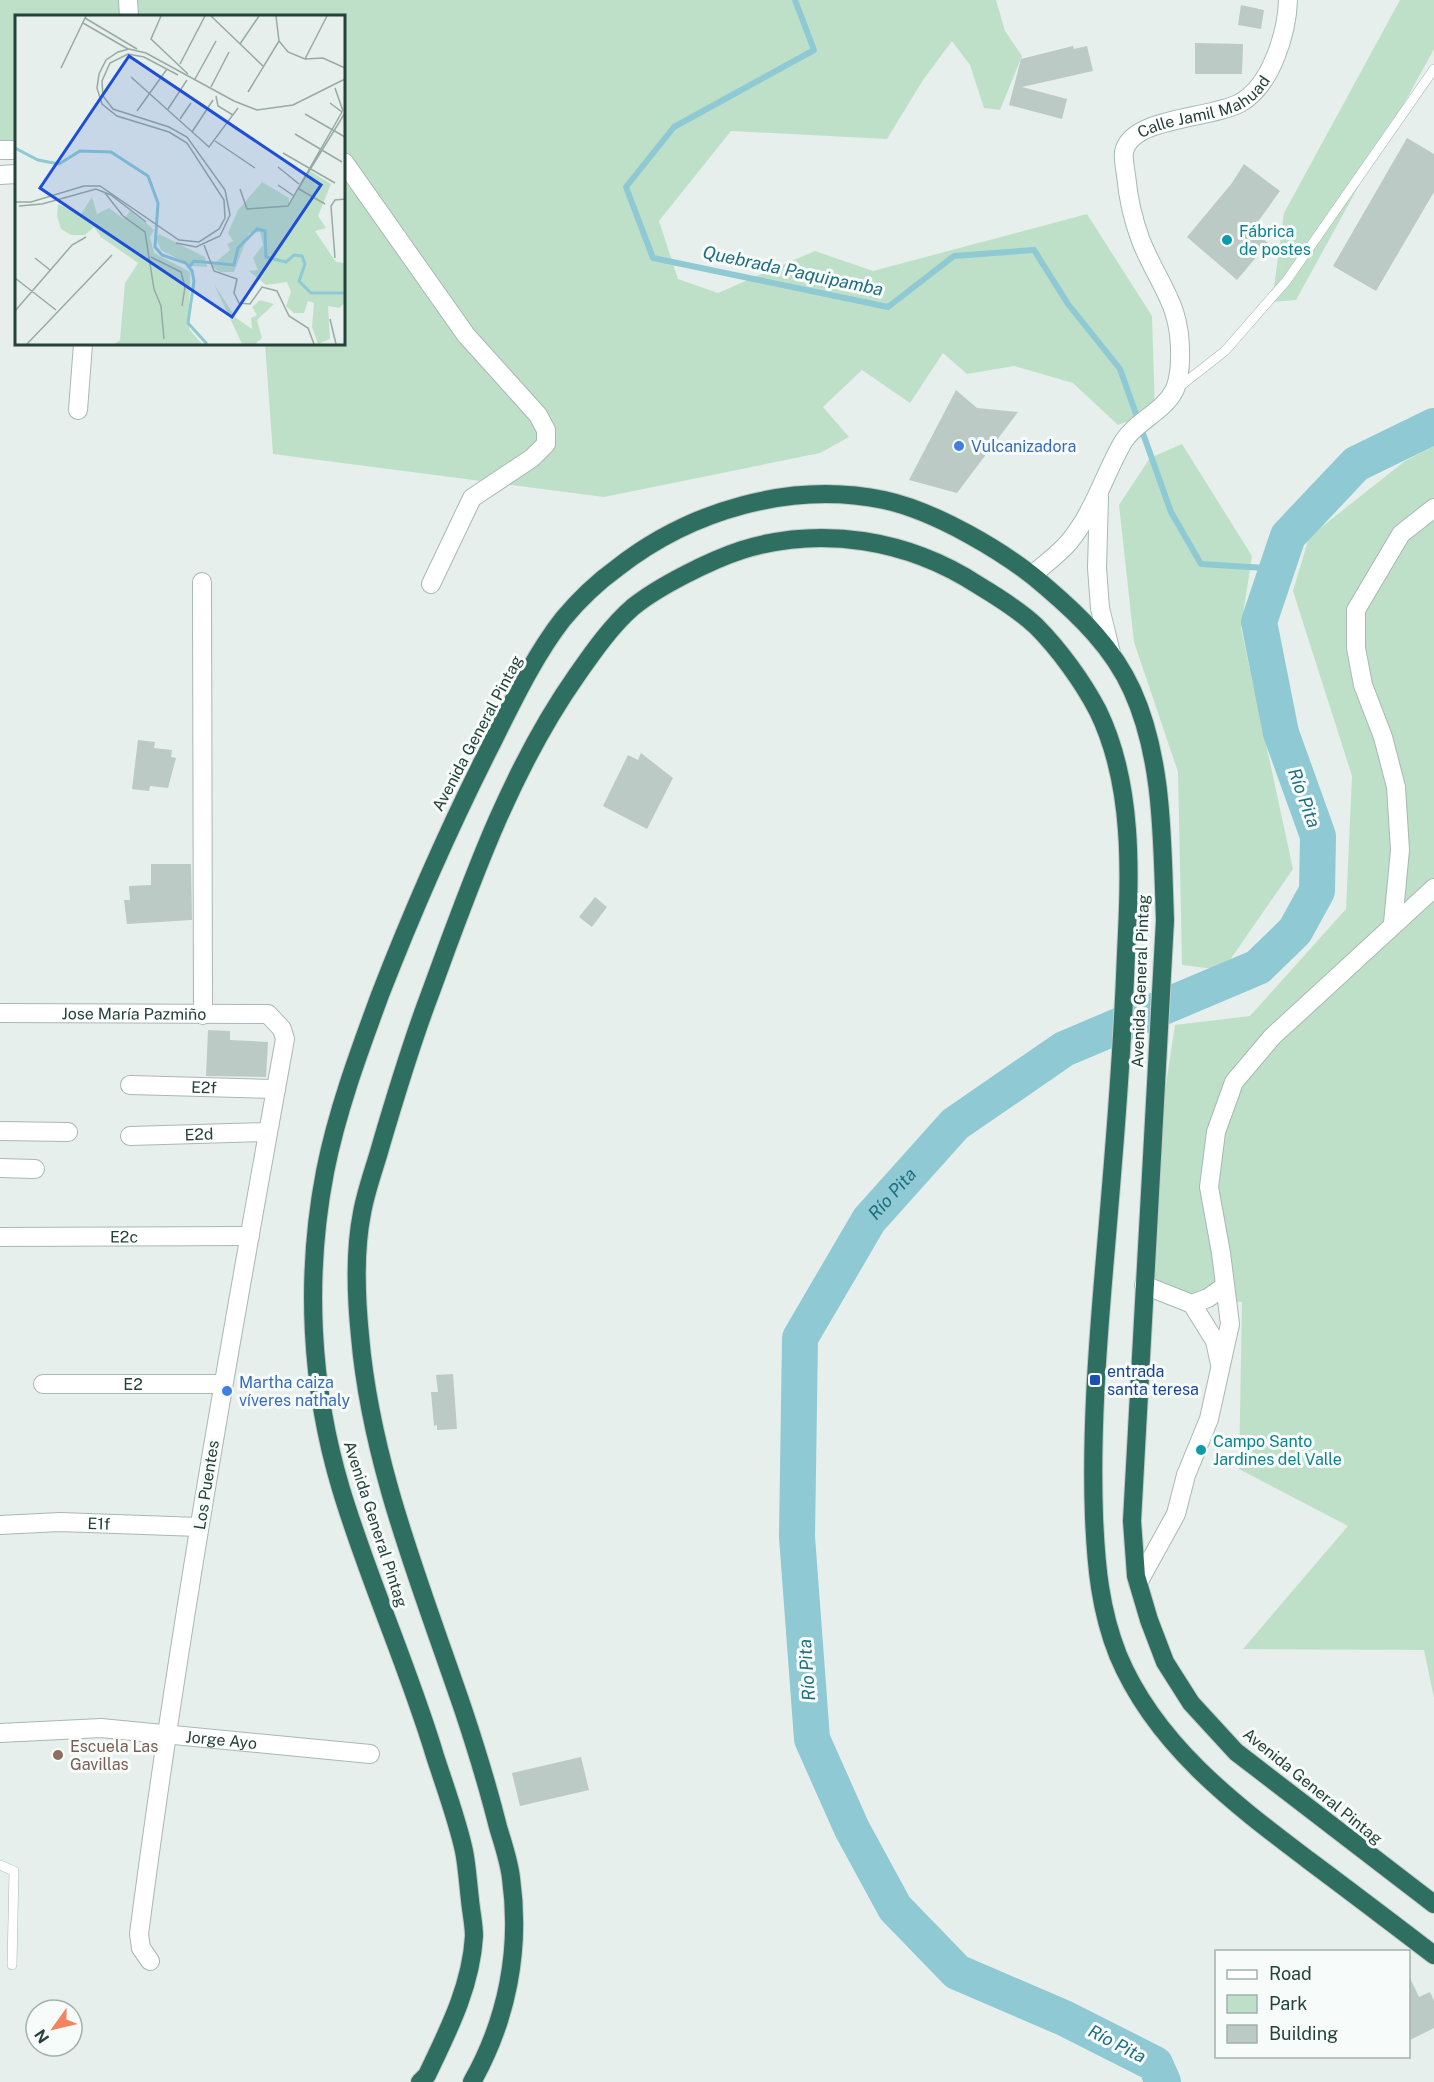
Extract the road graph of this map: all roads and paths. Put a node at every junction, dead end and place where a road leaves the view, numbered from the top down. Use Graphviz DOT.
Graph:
graph roads {
  1 [pos="128,0"];
  2 [pos="1288,0"];
  3 [pos="129,15"];
  4 [pos="1434,69"];
  5 [pos="345,163"];
  6 [pos="15,174"];
  7 [pos="0,175"];
  8 [pos="83,345"];
  9 [pos="1169,396"];
  10 [pos="78,410"];
  11 [pos="1100,492"];
  12 [pos="1434,508"];
  13 [pos="1032,575"];
  14 [pos="201,582"];
  15 [pos="431,584"];
  16 [pos="1111,653"];
  17 [pos="1434,888"];
  18 [pos="1393,923"];
  19 [pos="0,1013"];
  20 [pos="268,1014"];
  21 [pos="202,1015"];
  22 [pos="130,1085"];
  23 [pos="276,1089"];
  24 [pos="0,1131"];
  25 [pos="68,1132"];
  26 [pos="268,1132"];
  27 [pos="130,1136"];
  28 [pos="0,1168"];
  29 [pos="35,1169"];
  30 [pos="250,1236"];
  31 [pos="0,1237"];
  32 [pos="1144,1285"];
  33 [pos="1225,1286"];
  34 [pos="1192,1304"];
  35 [pos="1221,1368"];
  36 [pos="43,1384"];
  37 [pos="223,1384"];
  38 [pos="0,1525"];
  39 [pos="199,1527"];
  40 [pos="1138,1583"];
  41 [pos="0,1733"];
  42 [pos="164,1735"];
  43 [pos="370,1754"];
  44 [pos="0,1865"];
  45 [pos="1434,1904"];
  46 [pos="1434,1955"];
  47 [pos="150,1961"];
  48 [pos="12,1965"];
  49 [pos="420,2082"];
  50 [pos="472,2082"];
  1 -- 3 [label="street"];
  2 -- 9 [label="street, Calle Jamil Mahuad"];
  4 -- 9 [label="lane"];
  5 -- 15 [label="street"];
  6 -- 7 [label="street"];
  8 -- 10 [label="street"];
  9 -- 11 [label="street"];
  11 -- 13 [label="street"];
  11 -- 16 [label="street"];
  12 -- 18 [label="street"];
  13 -- 16 [label="highway, Avenida General Pintag"];
  13 -- 49 [label="highway, Avenida General Pintag"];
  14 -- 21 [label="street"];
  16 -- 32 [label="highway, Avenida General Pintag"];
  17 -- 18 [label="street"];
  18 -- 33 [label="street"];
  19 -- 21 [label="street, Jose María Pazmiño"];
  20 -- 21 [label="street, Jose María Pazmiño"];
  20 -- 23 [label="street, Los Puentes"];
  22 -- 23 [label="street, E2f"];
  23 -- 26 [label="street, Los Puentes"];
  24 -- 25 [label="street"];
  26 -- 27 [label="street, E2d"];
  26 -- 30 [label="street, Los Puentes"];
  28 -- 29 [label="street"];
  30 -- 31 [label="street, E2c"];
  30 -- 37 [label="street, Los Puentes"];
  32 -- 34 [label="street"];
  32 -- 40 [label="highway, Avenida General Pintag"];
  33 -- 34 [label="street"];
  33 -- 35 [label="street"];
  34 -- 35 [label="street"];
  35 -- 40 [label="street"];
  36 -- 37 [label="street, E2"];
  37 -- 39 [label="street, Los Puentes"];
  38 -- 39 [label="street, E1f"];
  39 -- 42 [label="street, Los Puentes"];
  40 -- 45 [label="highway, Avenida General Pintag"];
  41 -- 42 [label="street, Jorge Ayo"];
  42 -- 43 [label="street, Jorge Ayo"];
  42 -- 47 [label="street, Los Puentes"];
  44 -- 48 [label="lane"];
  46 -- 50 [label="highway, Avenida General Pintag"];
}
